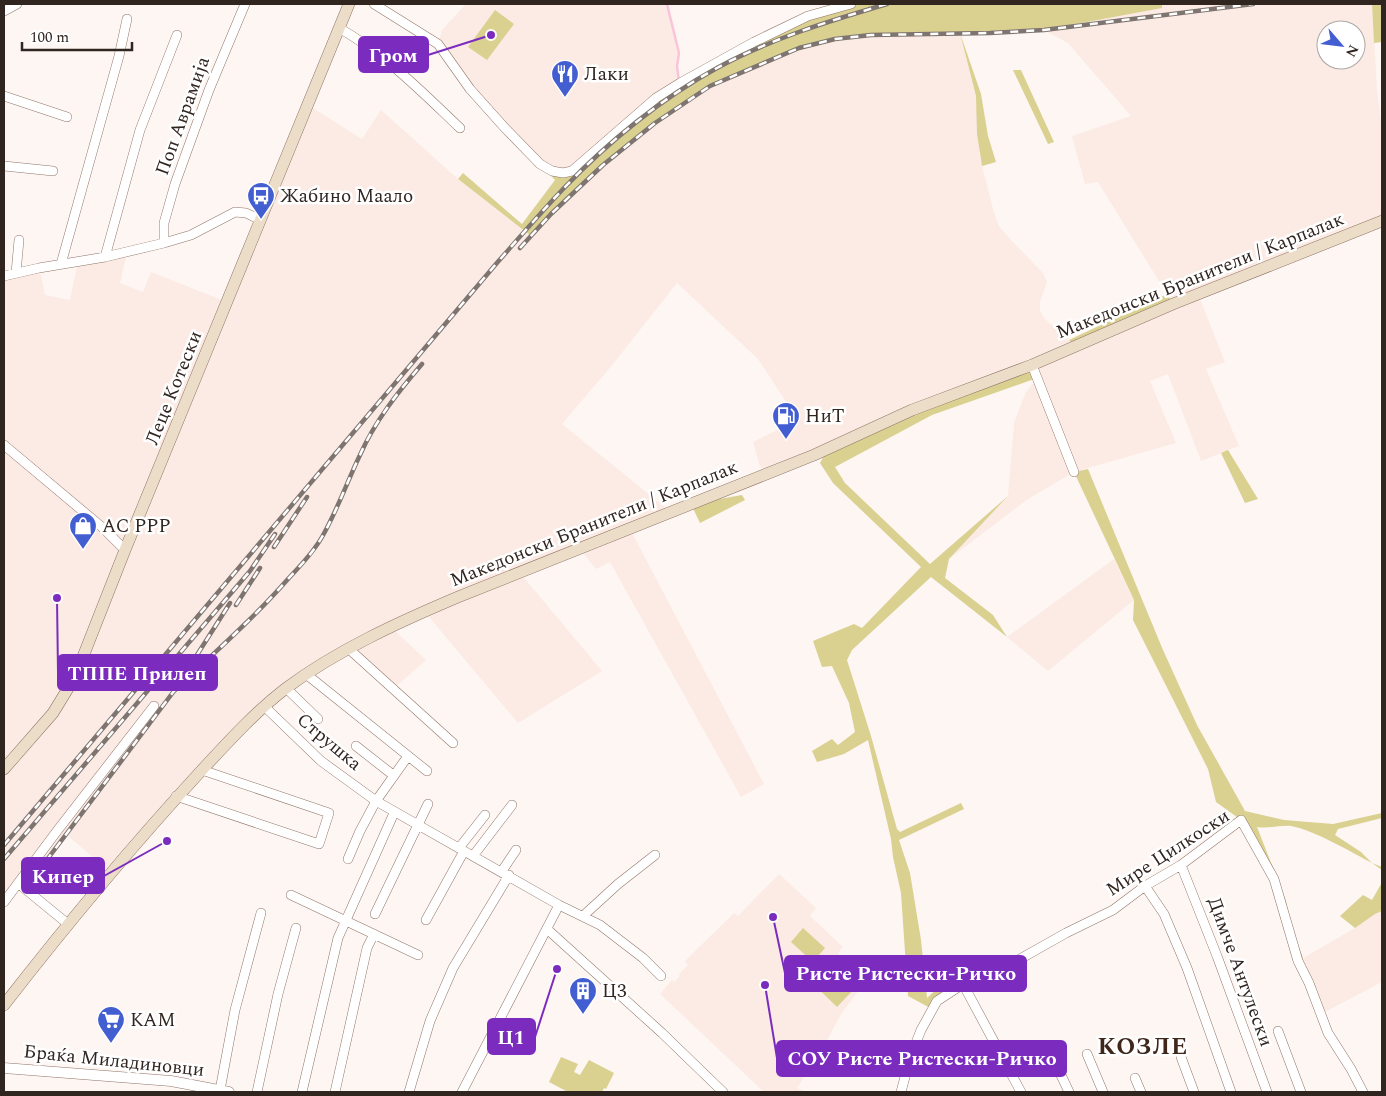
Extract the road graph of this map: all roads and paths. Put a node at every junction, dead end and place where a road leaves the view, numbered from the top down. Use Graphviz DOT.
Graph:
graph roads {
  1 [pos="17,4"];
  2 [pos="245,4"];
  3 [pos="349,4"];
  4 [pos="374,4"];
  5 [pos="851,4"];
  6 [pos="4,11"];
  7 [pos="127,19"];
  8 [pos="339,28"];
  9 [pos="177,35"];
  10 [pos="4,96"];
  11 [pos="66,117"];
  12 [pos="460,128"];
  13 [pos="4,166"];
  14 [pos="54,171"];
  15 [pos="261,220"];
  16 [pos="1382,221"];
  17 [pos="19,240"];
  18 [pos="164,243"];
  19 [pos="105,257"];
  20 [pos="61,264"];
  21 [pos="16,273"];
  22 [pos="4,276"];
  23 [pos="1032,365"];
  24 [pos="4,445"];
  25 [pos="1074,472"];
  26 [pos="125,550"];
  27 [pos="349,649"];
  28 [pos="306,674"];
  29 [pos="286,688"];
  30 [pos="154,706"];
  31 [pos="264,706"];
  32 [pos="318,719"];
  33 [pos="453,743"];
  34 [pos="356,746"];
  35 [pos="408,756"];
  36 [pos="4,769"];
  37 [pos="202,770"];
  38 [pos="427,771"];
  39 [pos="394,775"];
  40 [pos="176,796"];
  41 [pos="376,801"];
  42 [pos="428,804"];
  43 [pos="512,805"];
  44 [pos="394,813"];
  45 [pos="486,815"];
  46 [pos="417,824"];
  47 [pos="516,850"];
  48 [pos="465,852"];
  49 [pos="655,855"];
  50 [pos="348,859"];
  51 [pos="1181,865"];
  52 [pos="505,873"];
  53 [pos="18,884"];
  54 [pos="1146,886"];
  55 [pos="291,895"];
  56 [pos="4,902"];
  57 [pos="559,905"];
  58 [pos="260,913"];
  59 [pos="375,914"];
  60 [pos="583,916"];
  61 [pos="426,920"];
  62 [pos="346,921"];
  63 [pos="68,924"];
  64 [pos="296,928"];
  65 [pos="547,929"];
  66 [pos="374,934"];
  67 [pos="418,955"];
  68 [pos="661,976"];
  69 [pos="964,984"];
  70 [pos="4,1004"];
  71 [pos="1278,1031"];
  72 [pos="1087,1054"];
  73 [pos="1052,1056"];
  74 [pos="1181,1057"];
  75 [pos="4,1068"];
  76 [pos="1134,1078"];
  77 [pos="224,1091"];
  78 [pos="257,1092"];
  79 [pos="302,1092"];
  80 [pos="335,1092"];
  81 [pos="409,1092"];
  82 [pos="462,1092"];
  83 [pos="723,1092"];
  84 [pos="901,1092"];
  85 [pos="1021,1092"];
  86 [pos="1069,1092"];
  87 [pos="1103,1092"];
  88 [pos="1141,1092"];
  89 [pos="1194,1092"];
  90 [pos="1230,1092"];
  91 [pos="1267,1092"];
  92 [pos="1300,1092"];
  93 [pos="1363,1092"];
  1 -- 6 [label="street"];
  2 -- 18 [label="street, Поп Аврамија"];
  3 -- 8 [label="main road, Леце Котески"];
  4 -- 5 [label="street"];
  7 -- 20 [label="street"];
  8 -- 12 [label="street"];
  8 -- 15 [label="main road, Леце Котески"];
  9 -- 19 [label="street"];
  10 -- 11 [label="street"];
  13 -- 14 [label="street"];
  15 -- 18 [label="street"];
  15 -- 26 [label="main road, Леце Котески"];
  16 -- 23 [label="main road, Македонски Бранители / Карпалак"];
  17 -- 21 [label="street"];
  18 -- 19 [label="street"];
  19 -- 20 [label="street"];
  20 -- 21 [label="street"];
  21 -- 22 [label="street"];
  23 -- 25 [label="street"];
  23 -- 27 [label="main road, Македонски Бранители / Карпалак"];
  24 -- 26 [label="street"];
  26 -- 36 [label="main road, Леце Котески"];
  27 -- 28 [label="main road, Македонски Бранители / Карпалак"];
  27 -- 33 [label="street"];
  28 -- 29 [label="main road, Македонски Бранители / Карпалак"];
  28 -- 35 [label="street, Струшка"];
  29 -- 31 [label="main road, Македонски Бранители / Карпалак"];
  29 -- 32 [label="street, Струшка"];
  30 -- 53 [label="street"];
  31 -- 37 [label="main road, Македонски Бранители / Карпалак"];
  31 -- 41 [label="street, Струшка"];
  34 -- 39 [label="street, Струшка"];
  35 -- 38 [label="street, Струшка"];
  35 -- 39 [label="street"];
  37 -- 40 [label="main road, Македонски Бранители / Карпалак"];
  37 -- 40 [label="street"];
  39 -- 41 [label="street"];
  40 -- 63 [label="main road, Македонски Бранители / Карпалак"];
  41 -- 44 [label="street, Струшка"];
  41 -- 50 [label="street"];
  42 -- 46 [label="street"];
  43 -- 48 [label="street"];
  44 -- 46 [label="street, Струшка"];
  44 -- 62 [label="street"];
  45 -- 48 [label="street"];
  46 -- 48 [label="street, Струшка"];
  46 -- 59 [label="street"];
  47 -- 52 [label="street"];
  48 -- 52 [label="street, Струшка"];
  48 -- 61 [label="street"];
  49 -- 60 [label="street"];
  51 -- 54 [label="street, Мире Цилкоски"];
  51 -- 91 [label="street, Димче Антулески"];
  51 -- 93 [label="street, Мире Цилкоски"];
  52 -- 57 [label="street, Струшка"];
  52 -- 81 [label="street"];
  53 -- 56 [label="street"];
  53 -- 63 [label="street"];
  54 -- 69 [label="street, Мире Цилкоски"];
  54 -- 90 [label="street"];
  55 -- 62 [label="street"];
  57 -- 60 [label="street, Струшка"];
  57 -- 65 [label="street"];
  58 -- 77 [label="street, Браќа Миладиновци"];
  60 -- 68 [label="street, Струшка"];
  62 -- 66 [label="street"];
  62 -- 79 [label="street"];
  63 -- 70 [label="main road, Македонски Бранители / Карпалак"];
  64 -- 78 [label="street"];
  65 -- 82 [label="street"];
  65 -- 83 [label="street"];
  66 -- 67 [label="street"];
  66 -- 80 [label="street"];
  69 -- 84 [label="street, Мире Цилкоски"];
  69 -- 85 [label="street"];
  71 -- 92 [label="street, Димче Антулески"];
  72 -- 87 [label="street"];
  73 -- 86 [label="street"];
  74 -- 89 [label="street"];
  75 -- 77 [label="street, Браќа Миладиновци"];
  76 -- 88 [label="street"];
}
